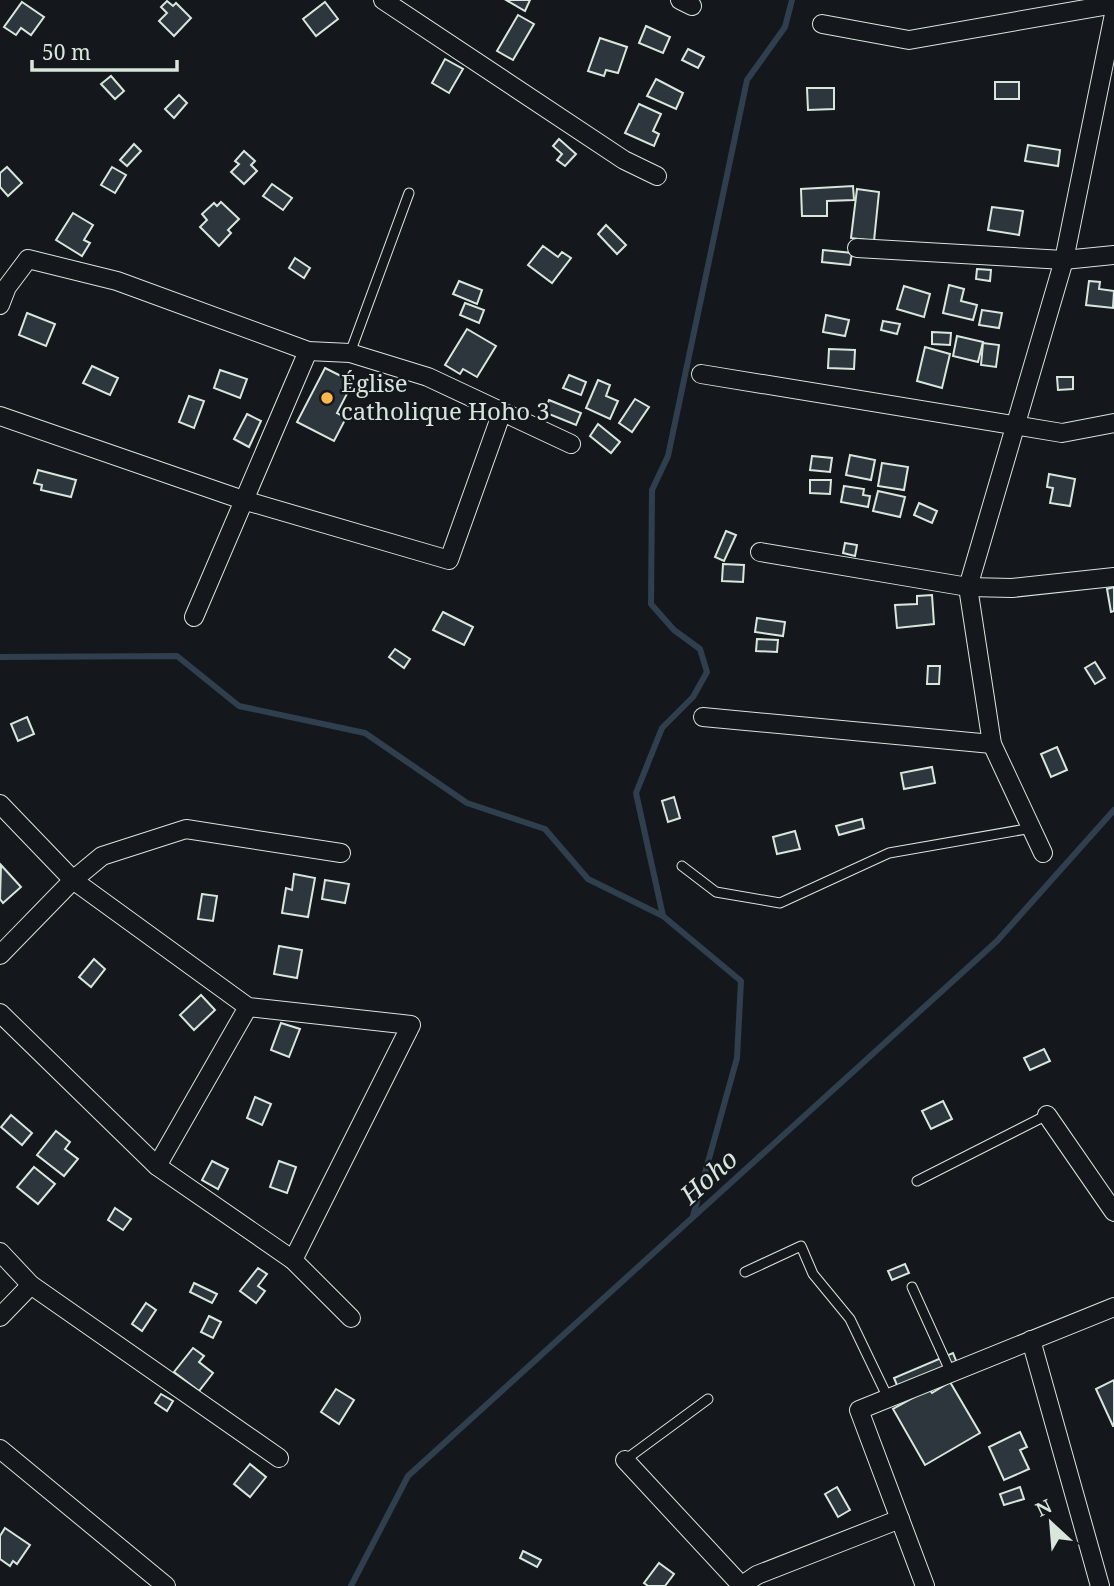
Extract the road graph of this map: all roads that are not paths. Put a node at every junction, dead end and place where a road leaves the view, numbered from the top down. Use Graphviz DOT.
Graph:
graph roads {
  1 [pos="395,3"];
  2 [pos="1114,4"];
  3 [pos="1114,14"];
  4 [pos="822,24"];
  5 [pos="657,176"];
  6 [pos="409,193"];
  7 [pos="857,248"];
  8 [pos="1114,255"];
  9 [pos="1064,260"];
  10 [pos="4,286"];
  11 [pos="0,305"];
  12 [pos="308,351"];
  13 [pos="350,353"];
  14 [pos="701,374"];
  15 [pos="502,412"];
  16 [pos="0,416"];
  17 [pos="1114,423"];
  18 [pos="1015,426"];
  19 [pos="571,444"];
  20 [pos="243,500"];
  21 [pos="760,552"];
  22 [pos="1114,577"];
  23 [pos="968,587"];
  24 [pos="194,617"];
  25 [pos="703,717"];
  26 [pos="992,744"];
  27 [pos="0,804"];
  28 [pos="1032,828"];
  29 [pos="341,853"];
  30 [pos="1043,853"];
  31 [pos="682,866"];
  32 [pos="74,880"];
  33 [pos="0,955"];
  34 [pos="248,1007"];
  35 [pos="0,1013"];
  36 [pos="1047,1115"];
  37 [pos="157,1166"];
  38 [pos="917,1181"];
  39 [pos="1114,1212"];
  40 [pos="0,1252"];
  41 [pos="293,1260"];
  42 [pos="745,1272"];
  43 [pos="31,1285"];
  44 [pos="912,1287"];
  45 [pos="1114,1307"];
  46 [pos="0,1317"];
  47 [pos="351,1318"];
  48 [pos="1031,1340"];
  49 [pos="951,1373"];
  50 [pos="888,1398"];
  51 [pos="708,1399"];
  52 [pos="0,1449"];
  53 [pos="279,1458"];
  54 [pos="625,1460"];
  55 [pos="900,1519"];
  56 [pos="166,1586"];
  57 [pos="741,1586"];
  58 [pos="925,1586"];
  59 [pos="1100,1586"];
  1 -- 5 [label="street"];
  2 -- 4 [label="street"];
  3 -- 9 [label="street"];
  6 -- 13 [label="lane"];
  7 -- 9 [label="street"];
  8 -- 9 [label="street"];
  9 -- 18 [label="street"];
  10 -- 11 [label="street"];
  10 -- 12 [label="street"];
  12 -- 13 [label="street"];
  12 -- 20 [label="street"];
  13 -- 15 [label="street"];
  14 -- 18 [label="street"];
  15 -- 19 [label="street"];
  15 -- 20 [label="street"];
  16 -- 20 [label="street"];
  17 -- 18 [label="street"];
  18 -- 23 [label="street"];
  20 -- 24 [label="street"];
  21 -- 23 [label="street"];
  22 -- 23 [label="street"];
  23 -- 26 [label="street"];
  25 -- 26 [label="street"];
  26 -- 28 [label="street"];
  27 -- 32 [label="street"];
  28 -- 30 [label="street"];
  28 -- 31 [label="lane"];
  29 -- 32 [label="street"];
  32 -- 33 [label="street"];
  32 -- 34 [label="street"];
  34 -- 37 [label="street"];
  34 -- 41 [label="street"];
  35 -- 37 [label="street"];
  36 -- 38 [label="lane"];
  36 -- 39 [label="street"];
  37 -- 41 [label="street"];
  40 -- 43 [label="street"];
  41 -- 47 [label="street"];
  42 -- 50 [label="lane"];
  43 -- 46 [label="street"];
  43 -- 53 [label="street"];
  44 -- 49 [label="lane"];
  45 -- 48 [label="street"];
  48 -- 49 [label="street"];
  48 -- 59 [label="street"];
  49 -- 50 [label="street"];
  50 -- 55 [label="street"];
  51 -- 54 [label="lane"];
  52 -- 56 [label="street"];
  54 -- 57 [label="street"];
  55 -- 57 [label="street"];
  55 -- 58 [label="street"];
}
